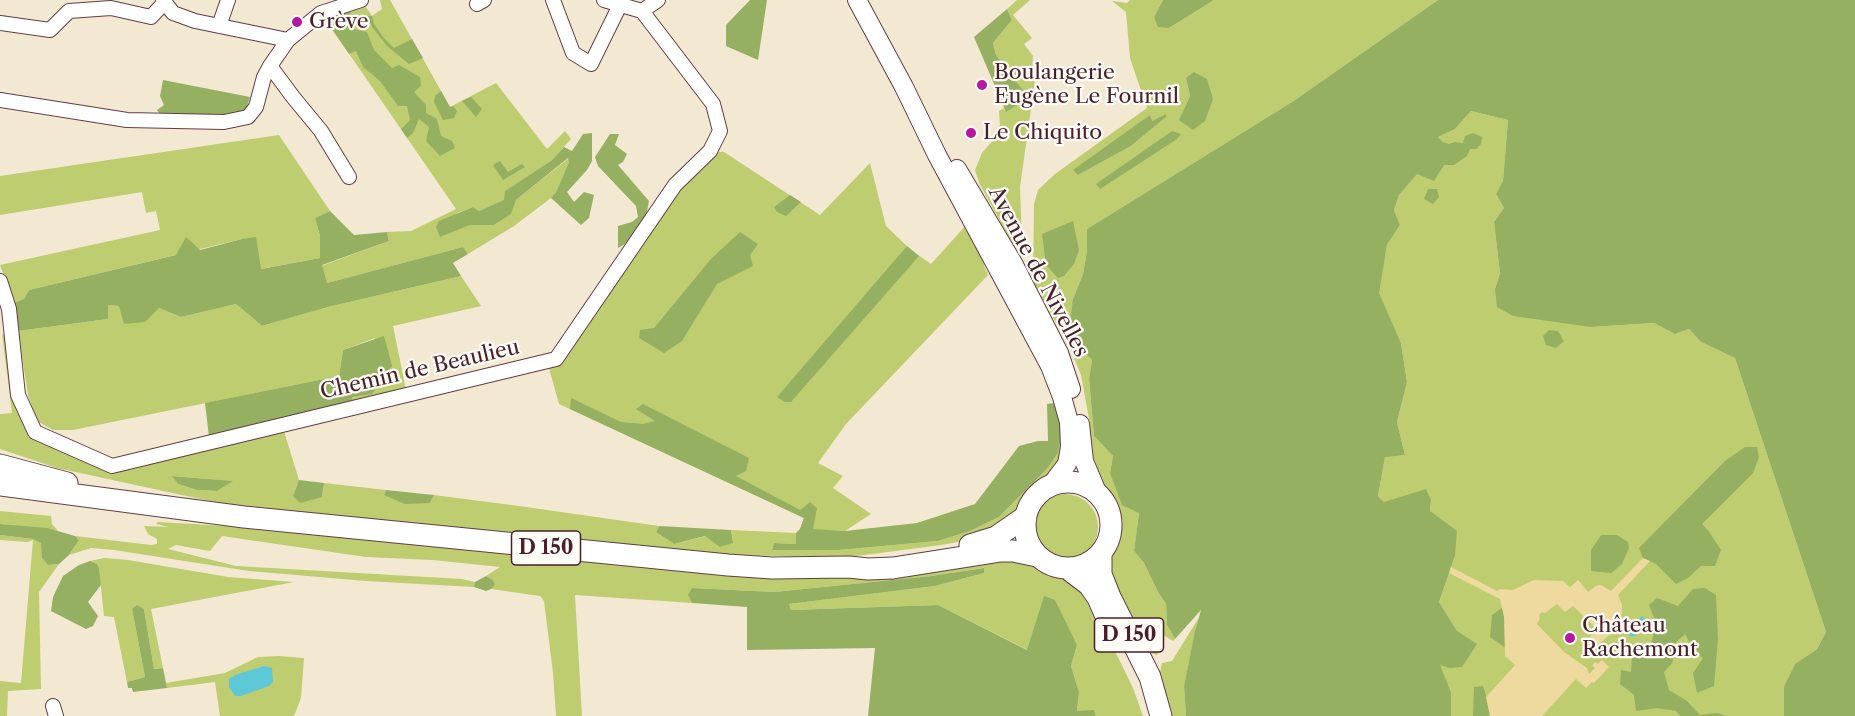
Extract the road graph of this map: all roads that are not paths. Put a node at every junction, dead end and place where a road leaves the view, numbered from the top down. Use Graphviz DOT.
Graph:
graph roads {
  1 [pos="228,0"];
  2 [pos="361,0"];
  3 [pos="553,0"];
  4 [pos="658,0"];
  5 [pos="857,0"];
  6 [pos="163,2"];
  7 [pos="612,2"];
  8 [pos="67,6"];
  9 [pos="642,11"];
  10 [pos="0,23"];
  11 [pos="219,26"];
  12 [pos="288,40"];
  13 [pos="270,66"];
  14 [pos="904,87"];
  15 [pos="0,100"];
  16 [pos="349,177"];
  17 [pos="0,281"];
  18 [pos="0,465"];
  19 [pos="1052,484"];
  20 [pos="10,487"];
  21 [pos="1097,492"];
  22 [pos="0,499"];
  23 [pos="244,517"];
  24 [pos="1025,517"];
  25 [pos="1101,553"];
  26 [pos="1037,556"];
  27 [pos="849,567"];
  28 [pos="1068,569"];
  29 [pos="1150,716"];
  30 [pos="1161,716"];
  1 -- 11 [label="street"];
  2 -- 12 [label="street"];
  3 -- 7 [label="street"];
  4 -- 9 [label="street"];
  5 -- 14 [label="main road, Avenue de Nivelles"];
  6 -- 8 [label="street"];
  6 -- 11 [label="street"];
  7 -- 9 [label="street"];
  8 -- 10 [label="street"];
  9 -- 17 [label="street, Chemin de Beaulieu"];
  11 -- 12 [label="street"];
  12 -- 13 [label="street"];
  13 -- 15 [label="street"];
  13 -- 16 [label="street"];
  14 -- 19 [label="main road, Avenue de Nivelles"];
  14 -- 21 [label="main road, Avenue de Nivelles"];
  18 -- 23 [label="main road"];
  19 -- 21 [label="main road"];
  19 -- 24 [label="main road"];
  20 -- 23 [label="main road"];
  21 -- 25 [label="main road"];
  22 -- 23 [label="main road"];
  23 -- 27 [label="main road, D 150"];
  24 -- 26 [label="main road"];
  24 -- 27 [label="main road, D 150"];
  25 -- 28 [label="main road"];
  25 -- 30 [label="main road, D 150"];
  26 -- 27 [label="main road, D 150"];
  26 -- 28 [label="main road"];
  28 -- 29 [label="main road, D 150"];
}
